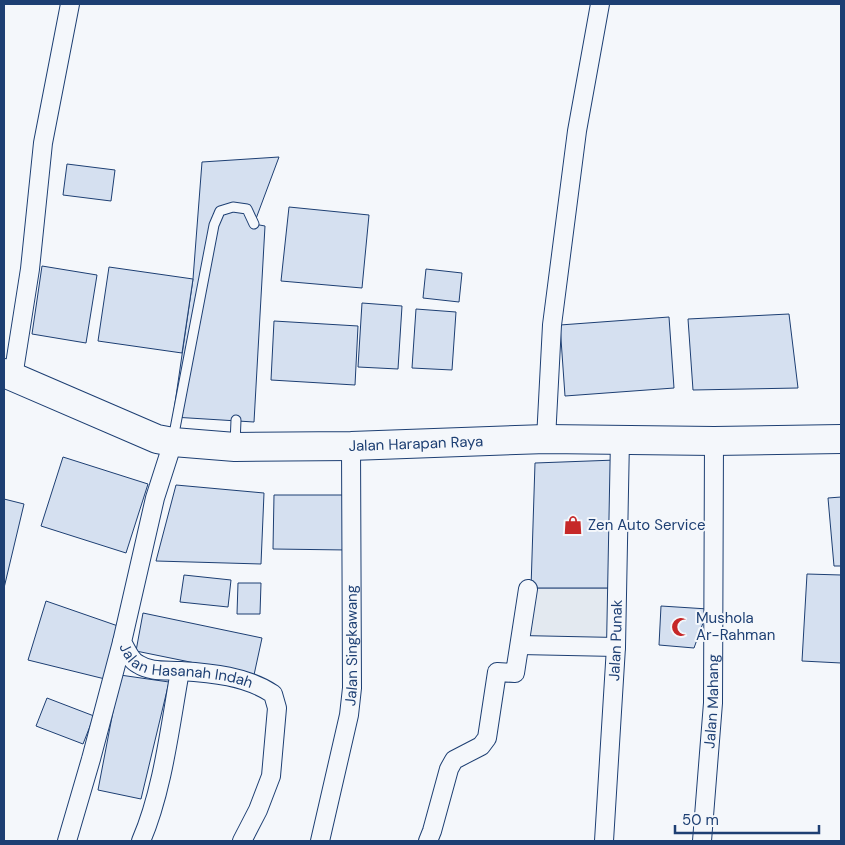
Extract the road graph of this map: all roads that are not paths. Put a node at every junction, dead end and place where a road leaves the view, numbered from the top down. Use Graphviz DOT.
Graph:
graph roads {
  1 [pos="70,4"];
  2 [pos="600,4"];
  3 [pos="254,224"];
  4 [pos="9,375"];
  5 [pos="236,420"];
  6 [pos="841,438"];
  7 [pos="620,439"];
  8 [pos="546,440"];
  9 [pos="714,441"];
  10 [pos="173,442"];
  11 [pos="351,446"];
  12 [pos="235,447"];
  13 [pos="528,588"];
  14 [pos="122,642"];
  15 [pos="520,645"];
  16 [pos="616,647"];
  17 [pos="180,671"];
  18 [pos="67,841"];
  19 [pos="141,841"];
  20 [pos="242,841"];
  21 [pos="320,841"];
  22 [pos="428,841"];
  23 [pos="604,841"];
  24 [pos="702,841"];
  1 -- 4 [label="street"];
  2 -- 8 [label="street"];
  3 -- 10 [label="lane"];
  4 -- 10 [label="main road, Jalan Harapan Raya"];
  5 -- 12 [label="lane"];
  6 -- 9 [label="main road, Jalan Harapan Raya"];
  7 -- 8 [label="main road, Jalan Harapan Raya"];
  7 -- 9 [label="main road, Jalan Harapan Raya"];
  7 -- 16 [label="street, Jalan Punak"];
  8 -- 11 [label="main road, Jalan Harapan Raya"];
  9 -- 24 [label="street, Jalan Mahang"];
  10 -- 12 [label="main road, Jalan Harapan Raya"];
  10 -- 14 [label="street, Jalan Hasanah Indah"];
  11 -- 12 [label="main road, Jalan Harapan Raya"];
  11 -- 21 [label="street, Jalan Singkawang"];
  13 -- 15 [label="street"];
  14 -- 17 [label="street, Jalan Hasanah Indah"];
  14 -- 18 [label="street"];
  15 -- 16 [label="street"];
  15 -- 22 [label="street"];
  16 -- 23 [label="street, Jalan Punak"];
  17 -- 19 [label="street"];
  17 -- 20 [label="street, Jalan Hasanah Indah"];
}
